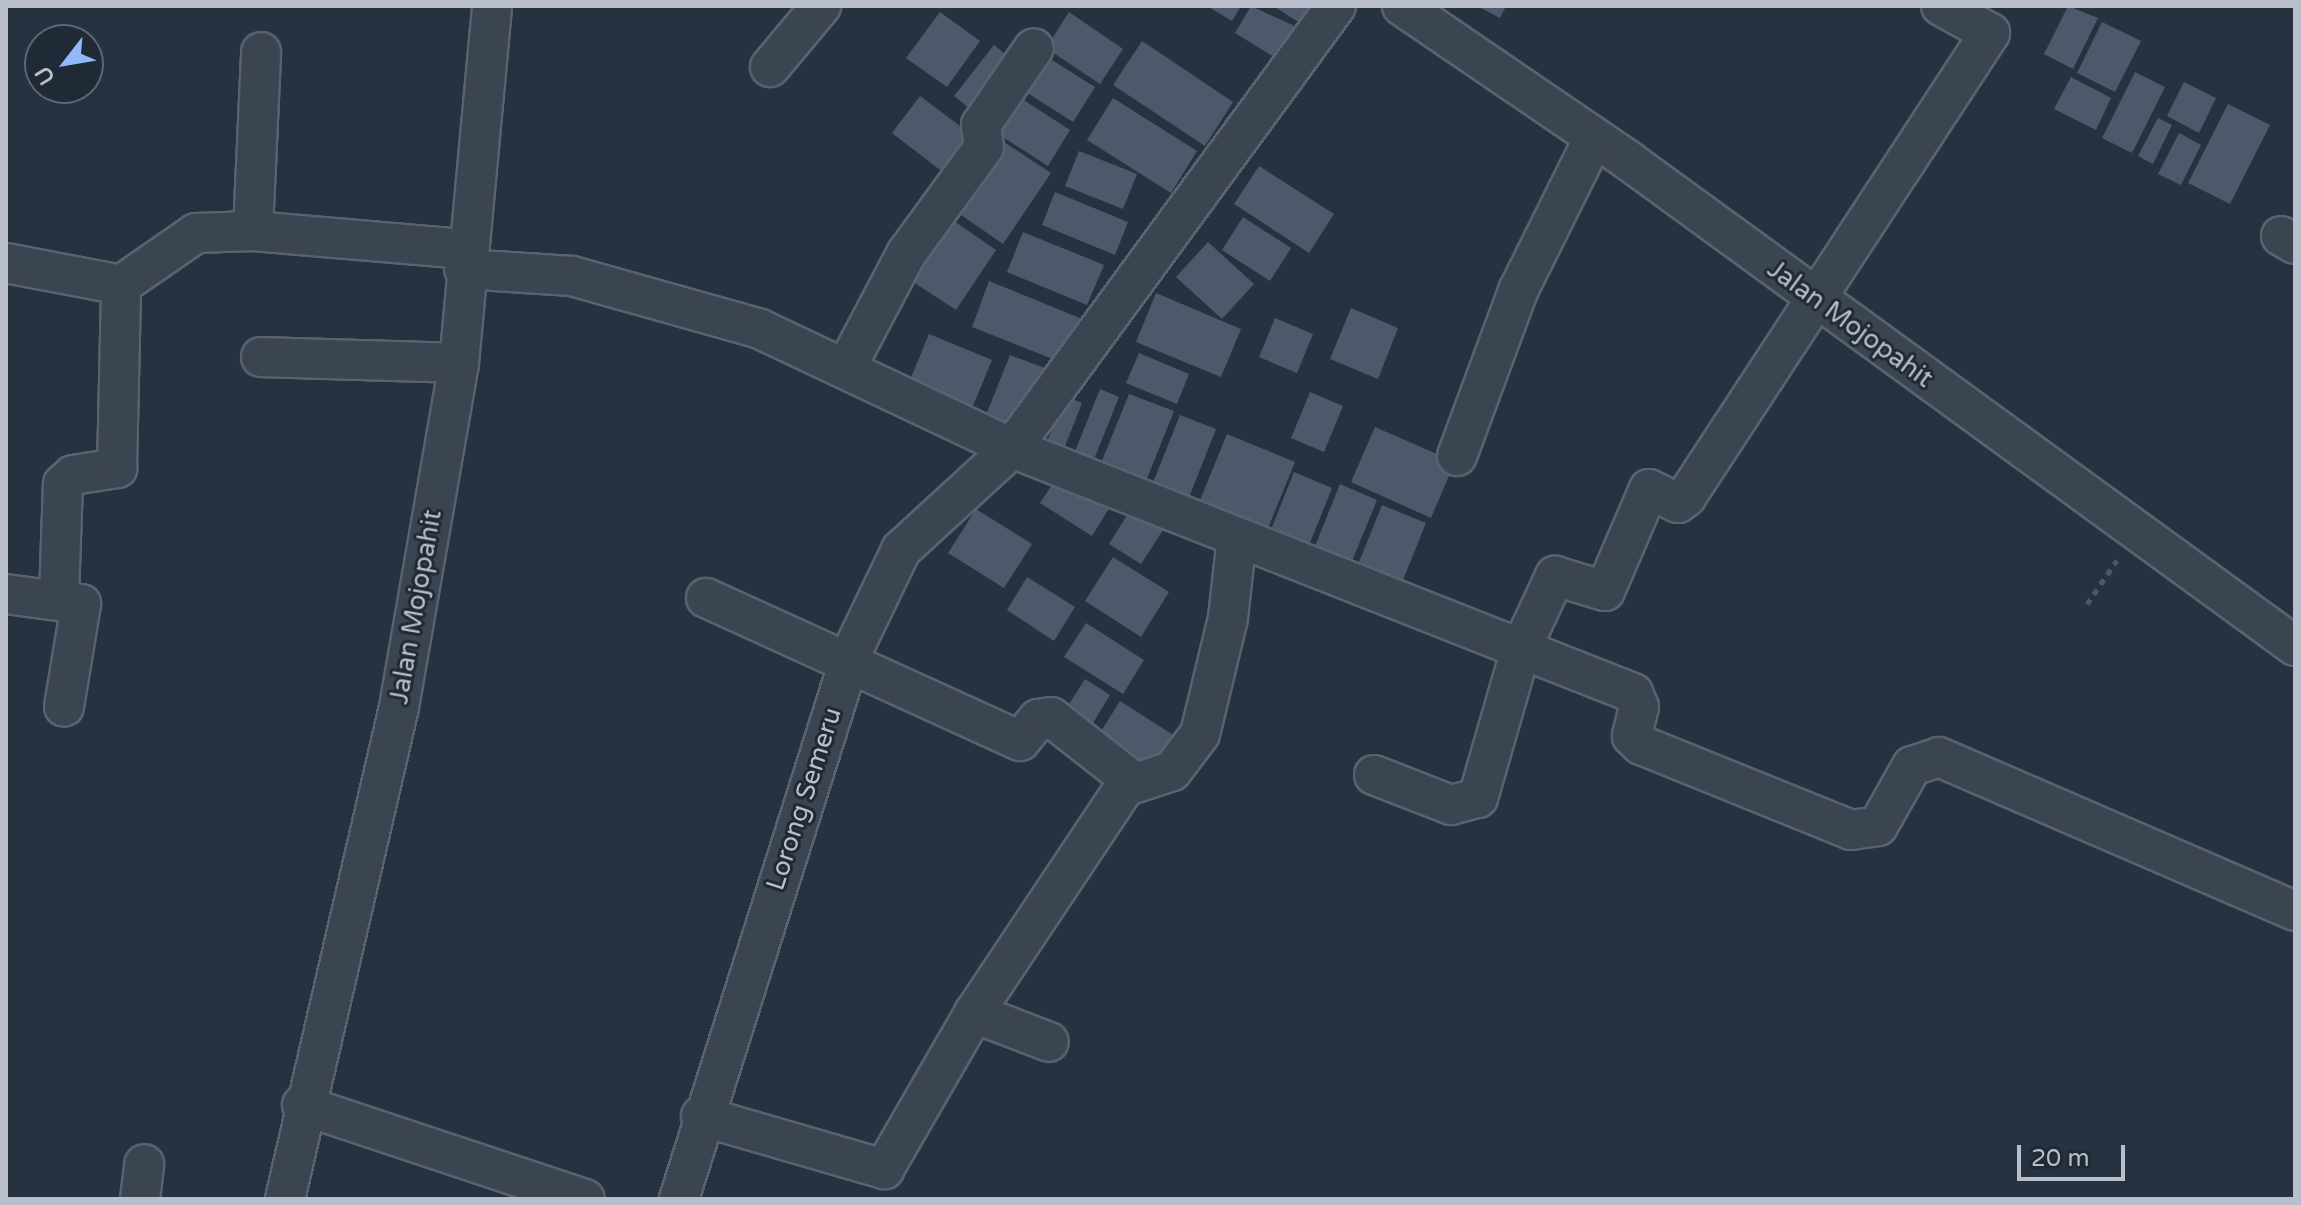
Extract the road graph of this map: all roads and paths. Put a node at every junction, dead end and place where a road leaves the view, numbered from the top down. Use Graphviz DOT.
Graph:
graph roads {
  1 [pos="492,6"];
  2 [pos="821,6"];
  3 [pos="1336,6"];
  4 [pos="1402,6"];
  5 [pos="1941,6"];
  6 [pos="1034,48"];
  7 [pos="261,52"];
  8 [pos="770,67"];
  9 [pos="1594,138"];
  10 [pos="253,231"];
  11 [pos="464,259"];
  12 [pos="6,263"];
  13 [pos="121,285"];
  14 [pos="1815,298"];
  15 [pos="261,357"];
  16 [pos="459,363"];
  17 [pos="846,368"];
  18 [pos="1012,448"];
  19 [pos="1457,456"];
  20 [pos="2135,533"];
  21 [pos="1237,537"];
  22 [pos="6,594"];
  23 [pos="59,597"];
  24 [pos="706,598"];
  25 [pos="2087,604"];
  26 [pos="2295,646"];
  27 [pos="1521,649"];
  28 [pos="848,663"];
  29 [pos="64,707"];
  30 [pos="1374,775"];
  31 [pos="1130,785"];
  32 [pos="2295,911"];
  33 [pos="974,1013"];
  34 [pos="1049,1042"];
  35 [pos="302,1105"];
  36 [pos="701,1116"];
  37 [pos="285,1199"];
  38 [pos="585,1199"];
  39 [pos="679,1199"];
  1 -- 11 [label="street, Jalan Mojopahit"];
  2 -- 8 [label="street"];
  3 -- 18 [label="street, Lorong Semeru"];
  4 -- 9 [label="street, Jalan Mojopahit"];
  5 -- 14 [label="street"];
  6 -- 17 [label="street"];
  7 -- 10 [label="street"];
  9 -- 14 [label="street, Jalan Mojopahit"];
  9 -- 19 [label="street"];
  10 -- 11 [label="street"];
  10 -- 13 [label="street"];
  11 -- 16 [label="street, Jalan Mojopahit"];
  11 -- 17 [label="street"];
  12 -- 13 [label="street"];
  13 -- 23 [label="street"];
  14 -- 20 [label="street, Jalan Mojopahit"];
  14 -- 27 [label="street"];
  15 -- 16 [label="street"];
  16 -- 35 [label="street, Jalan Mojopahit"];
  17 -- 18 [label="street"];
  18 -- 21 [label="street"];
  18 -- 28 [label="street, Lorong Semeru"];
  20 -- 25 [label="path"];
  20 -- 26 [label="street, Jalan Mojopahit"];
  21 -- 27 [label="street"];
  21 -- 31 [label="street"];
  22 -- 23 [label="street"];
  23 -- 29 [label="street"];
  24 -- 28 [label="street"];
  27 -- 30 [label="street"];
  27 -- 32 [label="street"];
  28 -- 31 [label="street"];
  28 -- 36 [label="street, Lorong Semeru"];
  31 -- 33 [label="street"];
  33 -- 34 [label="street"];
  33 -- 36 [label="street"];
  35 -- 37 [label="street, Jalan Mojopahit"];
  35 -- 38 [label="street"];
  36 -- 39 [label="street, Lorong Semeru"];
}
